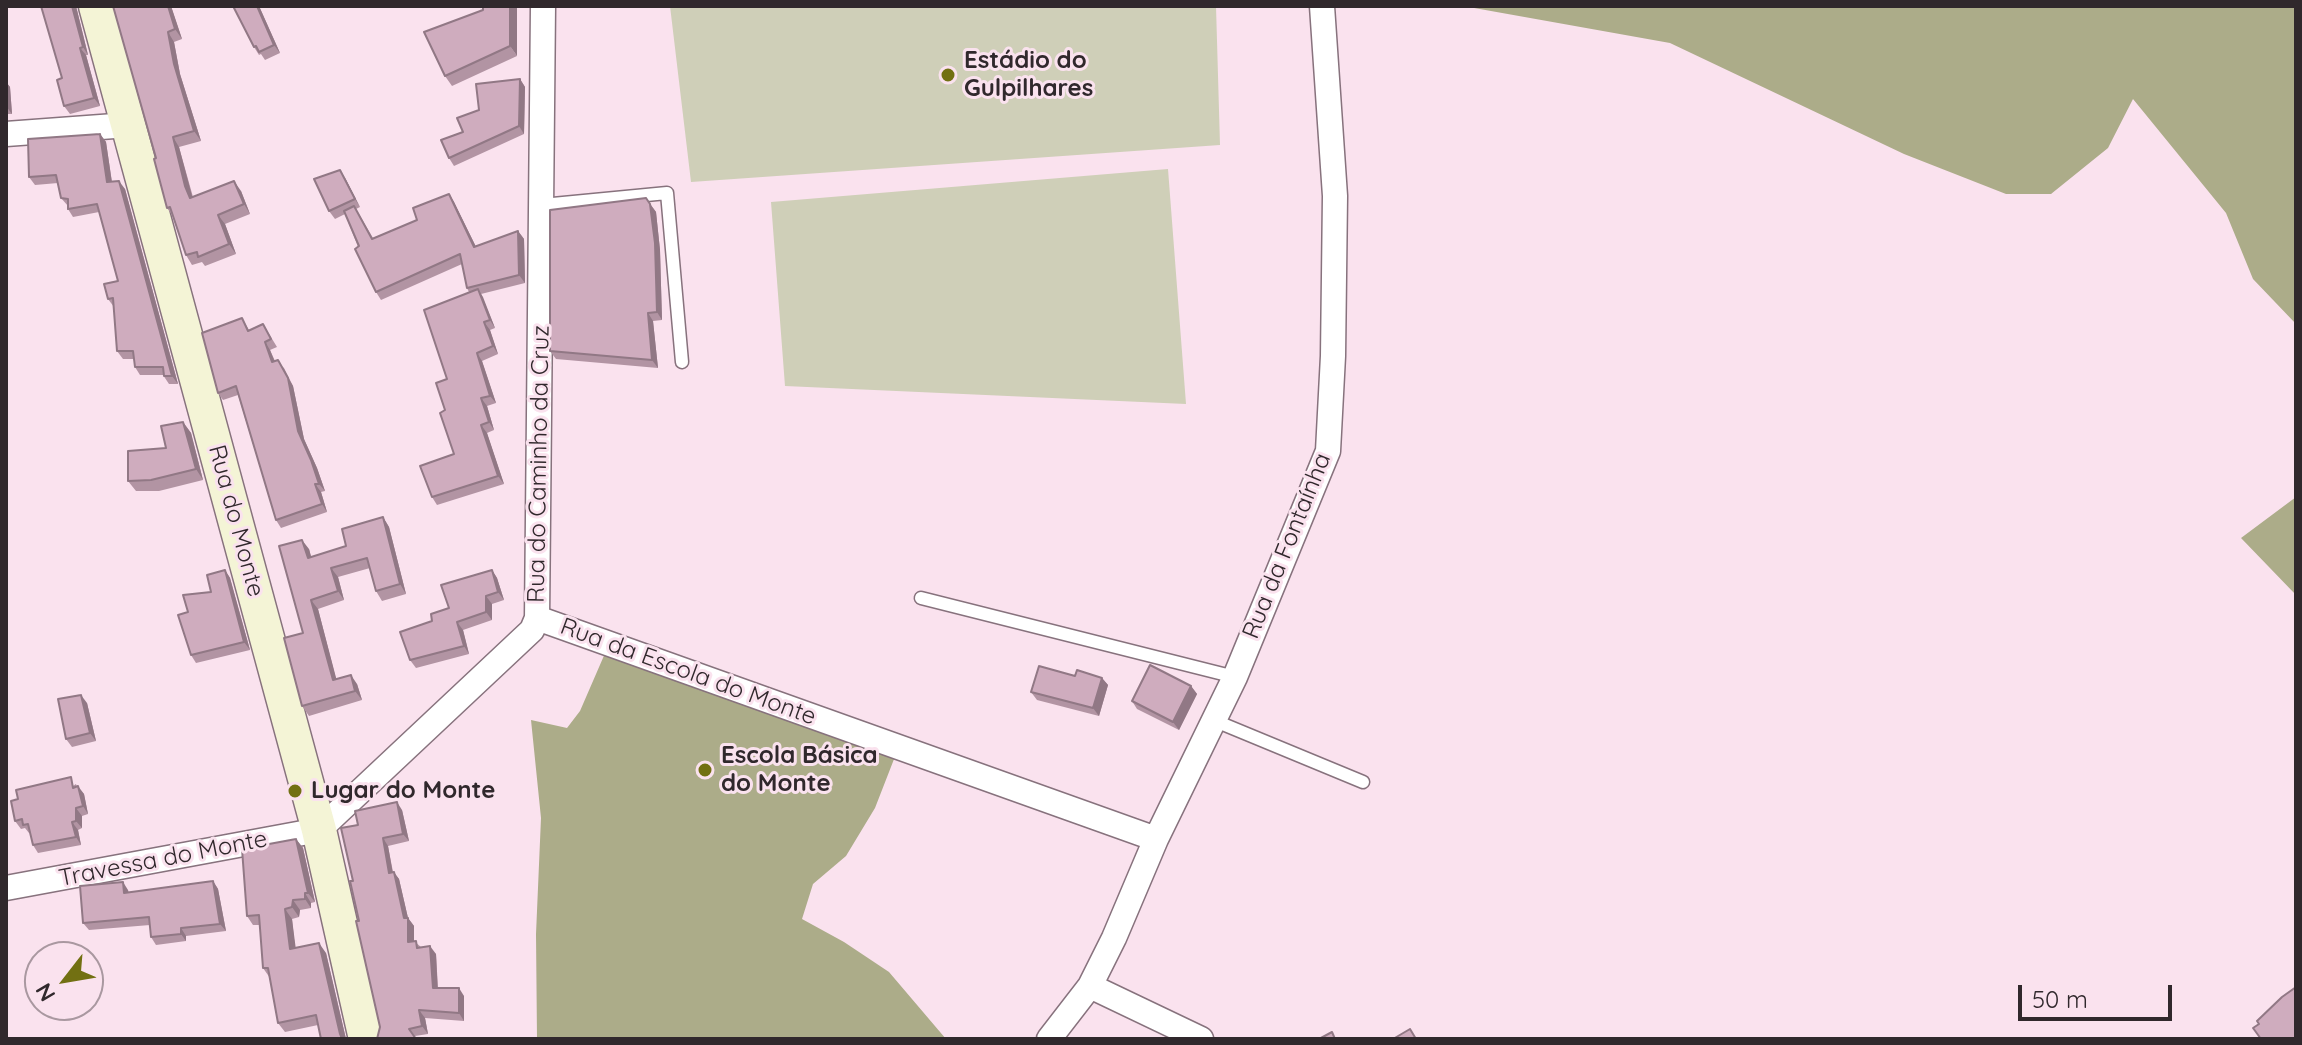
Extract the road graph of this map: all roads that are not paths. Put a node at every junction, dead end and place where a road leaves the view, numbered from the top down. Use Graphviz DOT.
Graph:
graph roads {
  1 [pos="96,6"];
  2 [pos="543,6"];
  3 [pos="1322,6"];
  4 [pos="128,125"];
  5 [pos="6,134"];
  6 [pos="542,205"];
  7 [pos="682,362"];
  8 [pos="921,598"];
  9 [pos="537,618"];
  10 [pos="1235,677"];
  11 [pos="1213,720"];
  12 [pos="1363,782"];
  13 [pos="319,830"];
  14 [pos="1156,839"];
  15 [pos="6,888"];
  16 [pos="1090,986"];
  17 [pos="366,1039"];
  18 [pos="1049,1039"];
  19 [pos="1201,1039"];
  1 -- 4 [label="street, Rua do Monte"];
  2 -- 6 [label="street, Rua do Caminho da Cruz"];
  3 -- 10 [label="street, Rua da Fontaínha"];
  4 -- 5 [label="street"];
  4 -- 13 [label="street, Rua do Monte"];
  6 -- 7 [label="lane"];
  6 -- 9 [label="street, Rua do Caminho da Cruz"];
  8 -- 10 [label="lane"];
  9 -- 13 [label="street, Rua do Caminho da Cruz"];
  9 -- 14 [label="street, Rua da Escola do Monte"];
  10 -- 11 [label="street, Rua da Fontaínha"];
  11 -- 12 [label="lane"];
  11 -- 14 [label="street, Rua da Fontaínha"];
  13 -- 15 [label="street, Travessa do Monte"];
  13 -- 17 [label="street, Rua do Monte"];
  14 -- 16 [label="street, Rua da Fontaínha"];
  16 -- 18 [label="street, Rua da Fontaínha"];
  16 -- 19 [label="street"];
}
